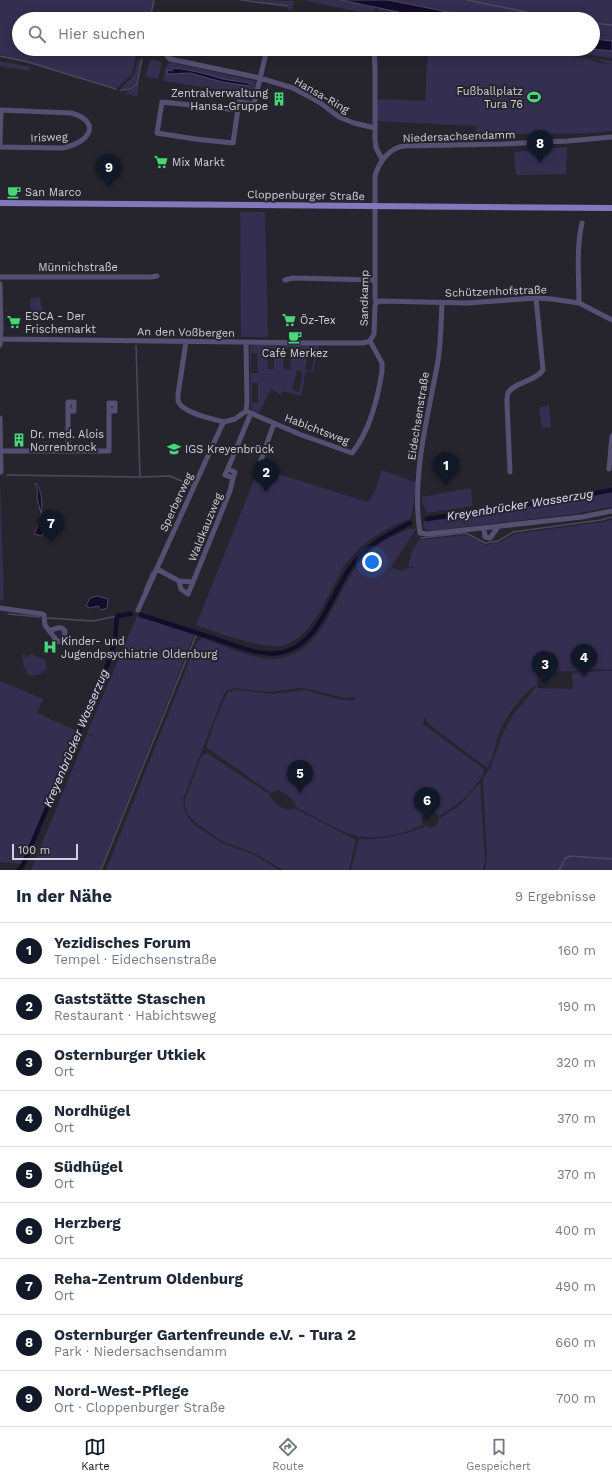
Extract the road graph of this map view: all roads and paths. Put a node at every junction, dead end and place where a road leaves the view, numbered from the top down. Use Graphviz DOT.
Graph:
graph roads {
  1 [pos="167,56"];
  2 [pos="265,56"];
  3 [pos="374,56"];
  4 [pos="260,78"];
  5 [pos="1,110"];
  6 [pos="237,110"];
  7 [pos="374,128"];
  8 [pos="612,137"];
  9 [pos="0,143"];
  10 [pos="0,147"];
  11 [pos="382,159"];
  12 [pos="0,203"];
  13 [pos="375,206"];
  14 [pos="612,208"];
  15 [pos="582,223"];
  16 [pos="156,276"];
  17 [pos="0,277"];
  18 [pos="285,280"];
  19 [pos="375,280"];
  20 [pos="0,284"];
  21 [pos="536,298"];
  22 [pos="376,303"];
  23 [pos="442,303"];
  24 [pos="579,303"];
  25 [pos="612,320"];
  26 [pos="0,339"];
  27 [pos="370,341"];
  28 [pos="186,342"];
  29 [pos="246,343"];
  30 [pos="0,345"];
  31 [pos="68,411"];
  32 [pos="109,411"];
  33 [pos="248,412"];
  34 [pos="0,418"];
  35 [pos="224,422"];
  36 [pos="274,423"];
  37 [pos="612,436"];
  38 [pos="0,451"];
  39 [pos="68,451"];
  40 [pos="352,453"];
  41 [pos="259,466"];
  42 [pos="609,469"];
  43 [pos="1,472"];
  44 [pos="510,472"];
  45 [pos="612,511"];
  46 [pos="498,527"];
  47 [pos="484,529"];
  48 [pos="157,569"];
  49 [pos="179,581"];
  50 [pos="193,582"];
  51 [pos="0,608"];
  52 [pos="138,610"];
  53 [pos="50,630"];
  1 -- 4 [label="street, Hansa-Ring"];
  2 -- 4 [label="street"];
  3 -- 7 [label="street"];
  4 -- 6 [label="street"];
  4 -- 7 [label="street, Hansa-Ring"];
  5 -- 9 [label="street"];
  5 -- 10 [label="street, Irisweg"];
  6 -- 6 [label="street"];
  7 -- 11 [label="street"];
  8 -- 11 [label="street, Niedersachsendamm"];
  11 -- 13 [label="street, Sandkamp"];
  12 -- 13 [label="main road, Cloppenburger Straße"];
  13 -- 14 [label="main road, Cloppenburger Straße"];
  13 -- 19 [label="street, Sandkamp"];
  15 -- 24 [label="street"];
  16 -- 17 [label="street, Münnichstraße"];
  18 -- 19 [label="street"];
  19 -- 22 [label="street, Sandkamp"];
  20 -- 26 [label="street"];
  21 -- 23 [label="street, Schützenhofstraße"];
  21 -- 24 [label="street, Schützenhofstraße"];
  21 -- 44 [label="street"];
  22 -- 23 [label="street, Schützenhofstraße"];
  22 -- 27 [label="street, Sandkamp"];
  23 -- 47 [label="street, Eidechsenstraße"];
  24 -- 25 [label="street, Schützenhofstraße"];
  26 -- 28 [label="street, An den Voßbergen"];
  26 -- 30 [label="street"];
  27 -- 29 [label="street, An den Voßbergen"];
  27 -- 40 [label="street, Sandkamp"];
  28 -- 29 [label="street, An den Voßbergen"];
  28 -- 35 [label="street"];
  29 -- 33 [label="street"];
  31 -- 39 [label="street"];
  32 -- 39 [label="street"];
  33 -- 35 [label="street"];
  33 -- 36 [label="street, Habichtsweg"];
  33 -- 50 [label="street, Waldkauzweg"];
  34 -- 38 [label="street"];
  35 -- 48 [label="street, Sperberweg"];
  36 -- 40 [label="street, Habichtsweg"];
  36 -- 41 [label="street, Habichtsweg"];
  37 -- 42 [label="street"];
  38 -- 39 [label="street"];
  38 -- 43 [label="street"];
  45 -- 46 [label="street"];
  46 -- 47 [label="street"];
  46 -- 47 [label="street"];
  48 -- 49 [label="street"];
  48 -- 52 [label="street, Sperberweg"];
  49 -- 50 [label="street"];
  49 -- 50 [label="street"];
  51 -- 53 [label="street"];
}
